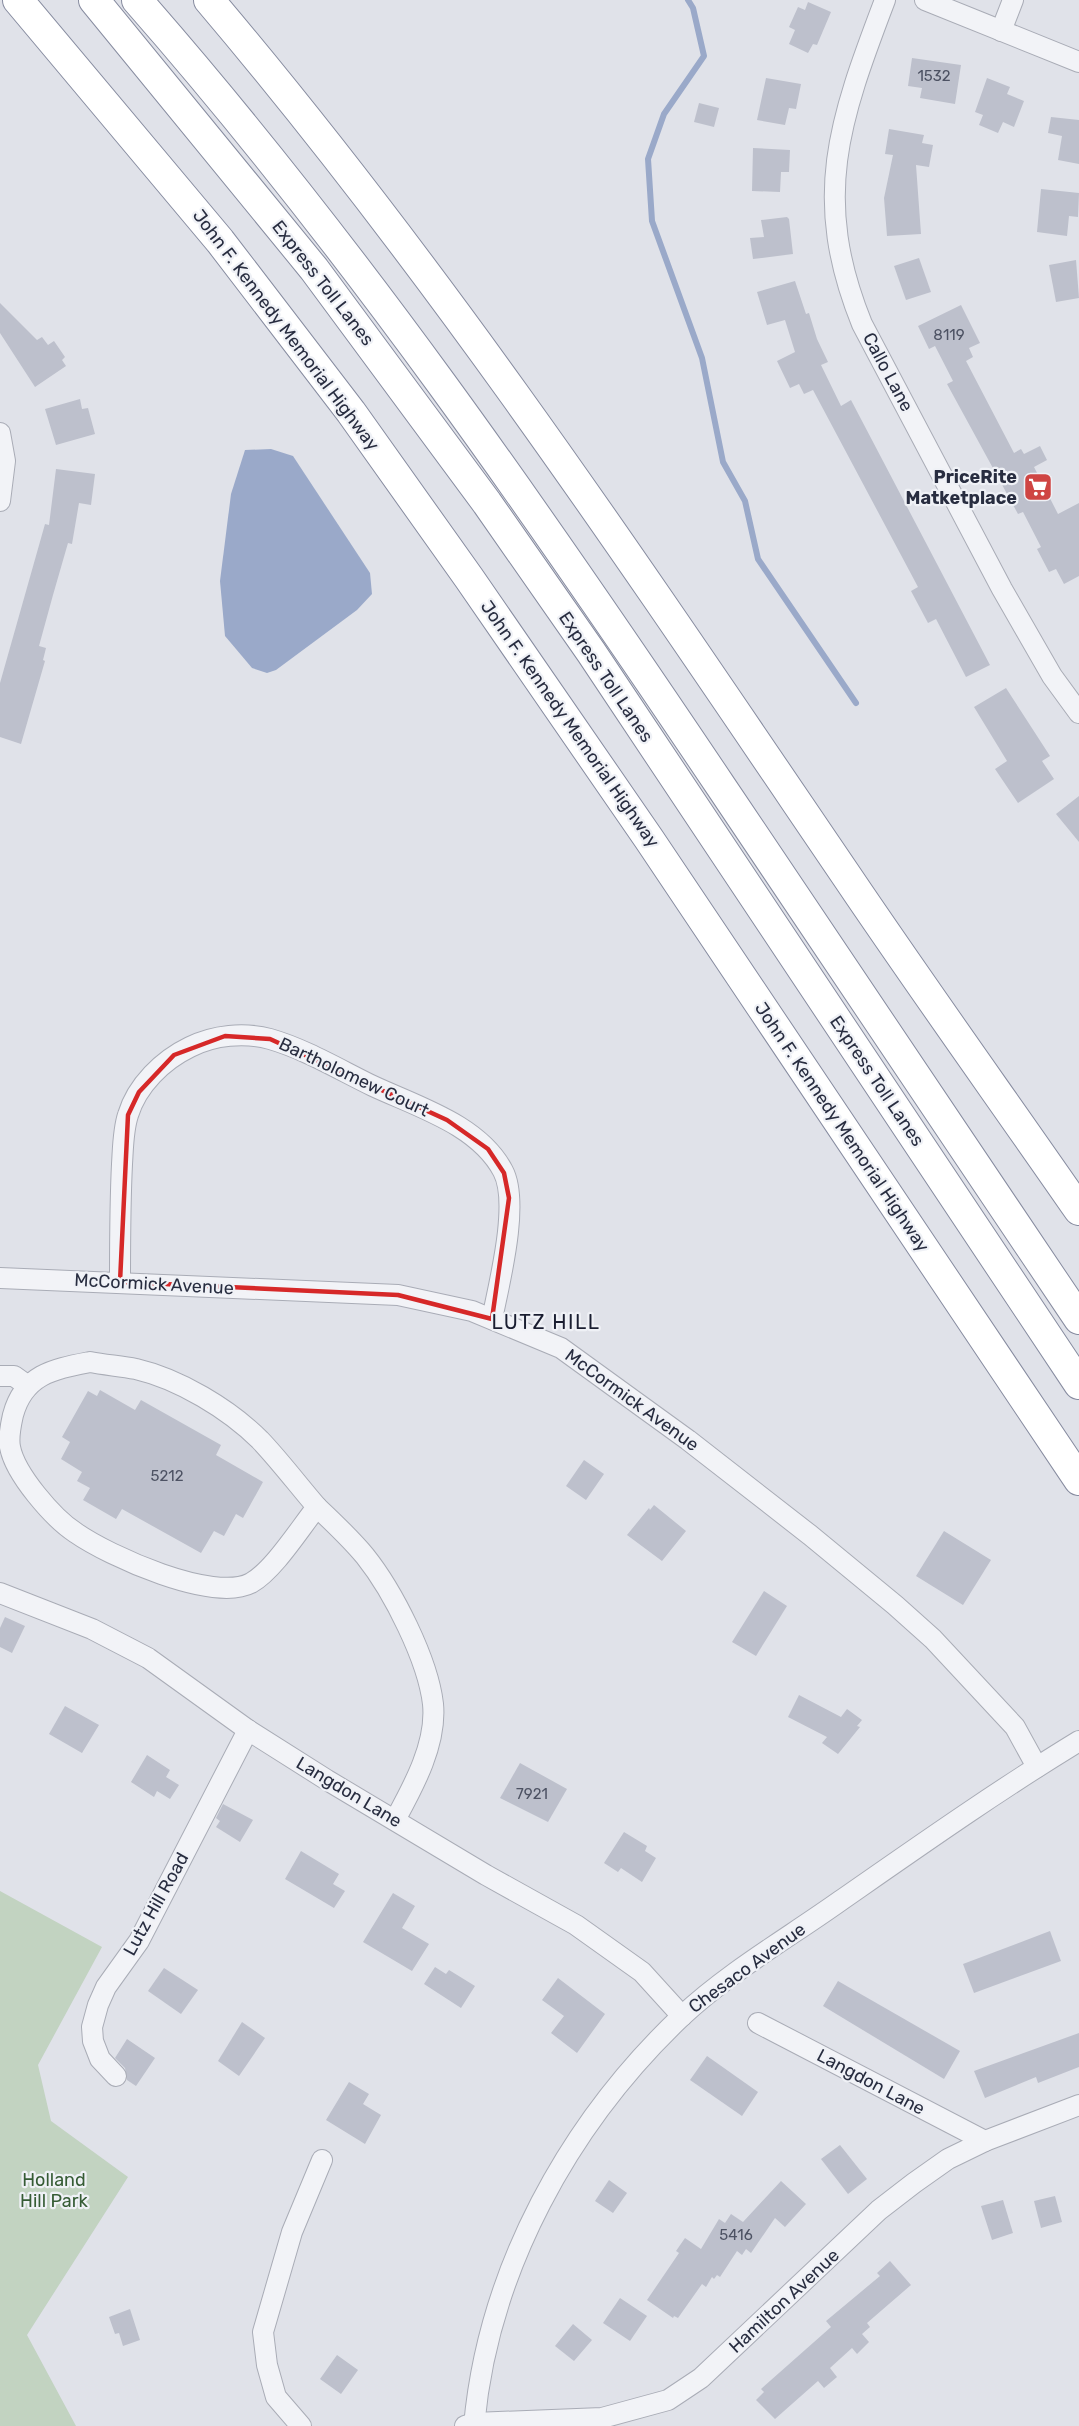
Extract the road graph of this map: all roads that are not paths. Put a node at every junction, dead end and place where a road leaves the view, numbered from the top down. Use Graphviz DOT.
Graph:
graph roads {
  1 [pos="18,0"];
  2 [pos="94,0"];
  3 [pos="137,0"];
  4 [pos="209,0"];
  5 [pos="885,0"];
  6 [pos="926,0"];
  7 [pos="1013,0"];
  8 [pos="1000,31"];
  9 [pos="1079,62"];
  10 [pos="0,433"];
  11 [pos="0,501"];
  12 [pos="1079,713"];
  13 [pos="1079,1210"];
  14 [pos="0,1278"];
  15 [pos="120,1282"];
  16 [pos="492,1319"];
  17 [pos="1079,1319"];
  18 [pos="0,1376"];
  19 [pos="1079,1384"];
  20 [pos="28,1386"];
  21 [pos="5,1434"];
  22 [pos="1079,1480"];
  23 [pos="317,1507"];
  24 [pos="0,1593"];
  25 [pos="248,1730"];
  26 [pos="1079,1741"];
  27 [pos="1037,1767"];
  28 [pos="394,1820"];
  29 [pos="682,2016"];
  30 [pos="758,2023"];
  31 [pos="116,2076"];
  32 [pos="1079,2105"];
  33 [pos="985,2141"];
  34 [pos="322,2160"];
  35 [pos="471,2425"];
  36 [pos="301,2426"];
  1 -- 22 [label="highway, John F. Kennedy Memorial Highway"];
  2 -- 19 [label="highway, Express Toll Lanes"];
  3 -- 17 [label="highway, Express Toll Lanes"];
  4 -- 13 [label="highway"];
  5 -- 12 [label="street, Callo Lane"];
  6 -- 8 [label="street"];
  7 -- 8 [label="street"];
  8 -- 9 [label="street"];
  10 -- 11 [label="street"];
  14 -- 15 [label="street, McCormick Avenue"];
  15 -- 16 [label="street, McCormick Avenue"];
  15 -- 16 [label="street, Bartholomew Court"];
  16 -- 27 [label="street, McCormick Avenue"];
  18 -- 20 [label="street"];
  20 -- 21 [label="street"];
  20 -- 23 [label="street"];
  21 -- 23 [label="street"];
  23 -- 28 [label="street"];
  24 -- 25 [label="street, Langdon Lane"];
  25 -- 28 [label="street, Langdon Lane"];
  25 -- 31 [label="street, Lutz Hill Road"];
  26 -- 27 [label="street, Chesaco Avenue"];
  27 -- 29 [label="street, Chesaco Avenue"];
  28 -- 29 [label="street, Langdon Lane"];
  29 -- 35 [label="street, Chesaco Avenue"];
  30 -- 33 [label="street, Langdon Lane"];
  32 -- 33 [label="street, Hamilton Avenue"];
  33 -- 35 [label="street, Hamilton Avenue"];
  34 -- 36 [label="street"];
}
